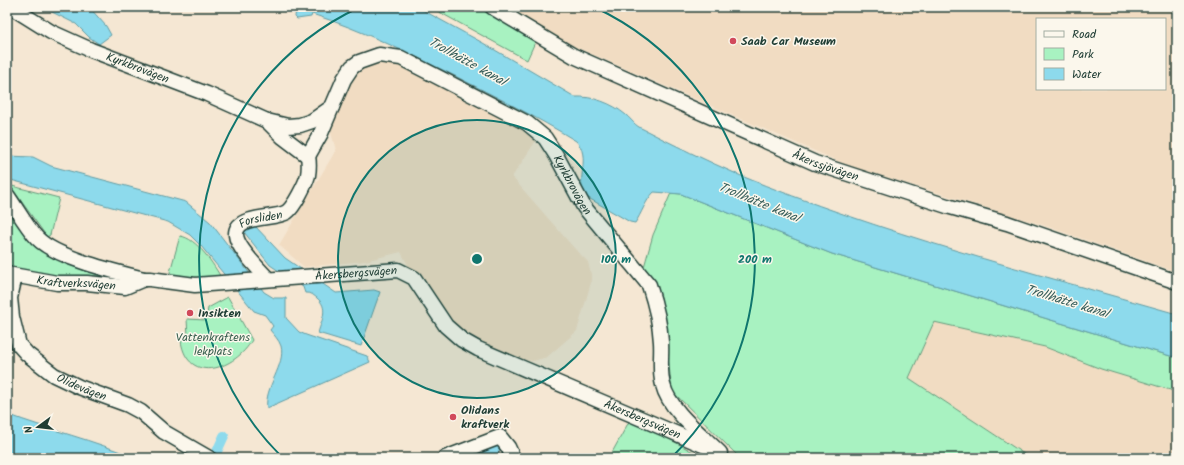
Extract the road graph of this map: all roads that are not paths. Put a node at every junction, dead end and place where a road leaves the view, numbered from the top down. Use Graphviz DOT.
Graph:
graph roads {
  1 [pos="11,7"];
  2 [pos="492,7"];
  3 [pos="332,108"];
  4 [pos="267,121"];
  5 [pos="308,156"];
  6 [pos="7,195"];
  7 [pos="11,275"];
  8 [pos="144,279"];
  9 [pos="264,279"];
  10 [pos="1177,282"];
  11 [pos="512,447"];
  12 [pos="723,455"];
  13 [pos="207,457"];
  14 [pos="445,458"];
  1 -- 4 [label="street, Kyrkbrovägen"];
  2 -- 10 [label="street, Åkerssjövägen"];
  3 -- 4 [label="street, Kyrkbrovägen"];
  3 -- 5 [label="street, Kyrkbrovägen"];
  3 -- 12 [label="street, Kyrkbrovägen"];
  4 -- 5 [label="street, Kyrkbrovägen"];
  5 -- 9 [label="street, Forsliden"];
  6 -- 8 [label="street, Åkersbergsvägen"];
  7 -- 8 [label="street, Kraftverksvägen"];
  7 -- 13 [label="street, Olidevägen"];
  8 -- 9 [label="street, Åkersbergsvägen"];
  9 -- 12 [label="street, Åkersbergsvägen"];
  11 -- 14 [label="street"];
}
